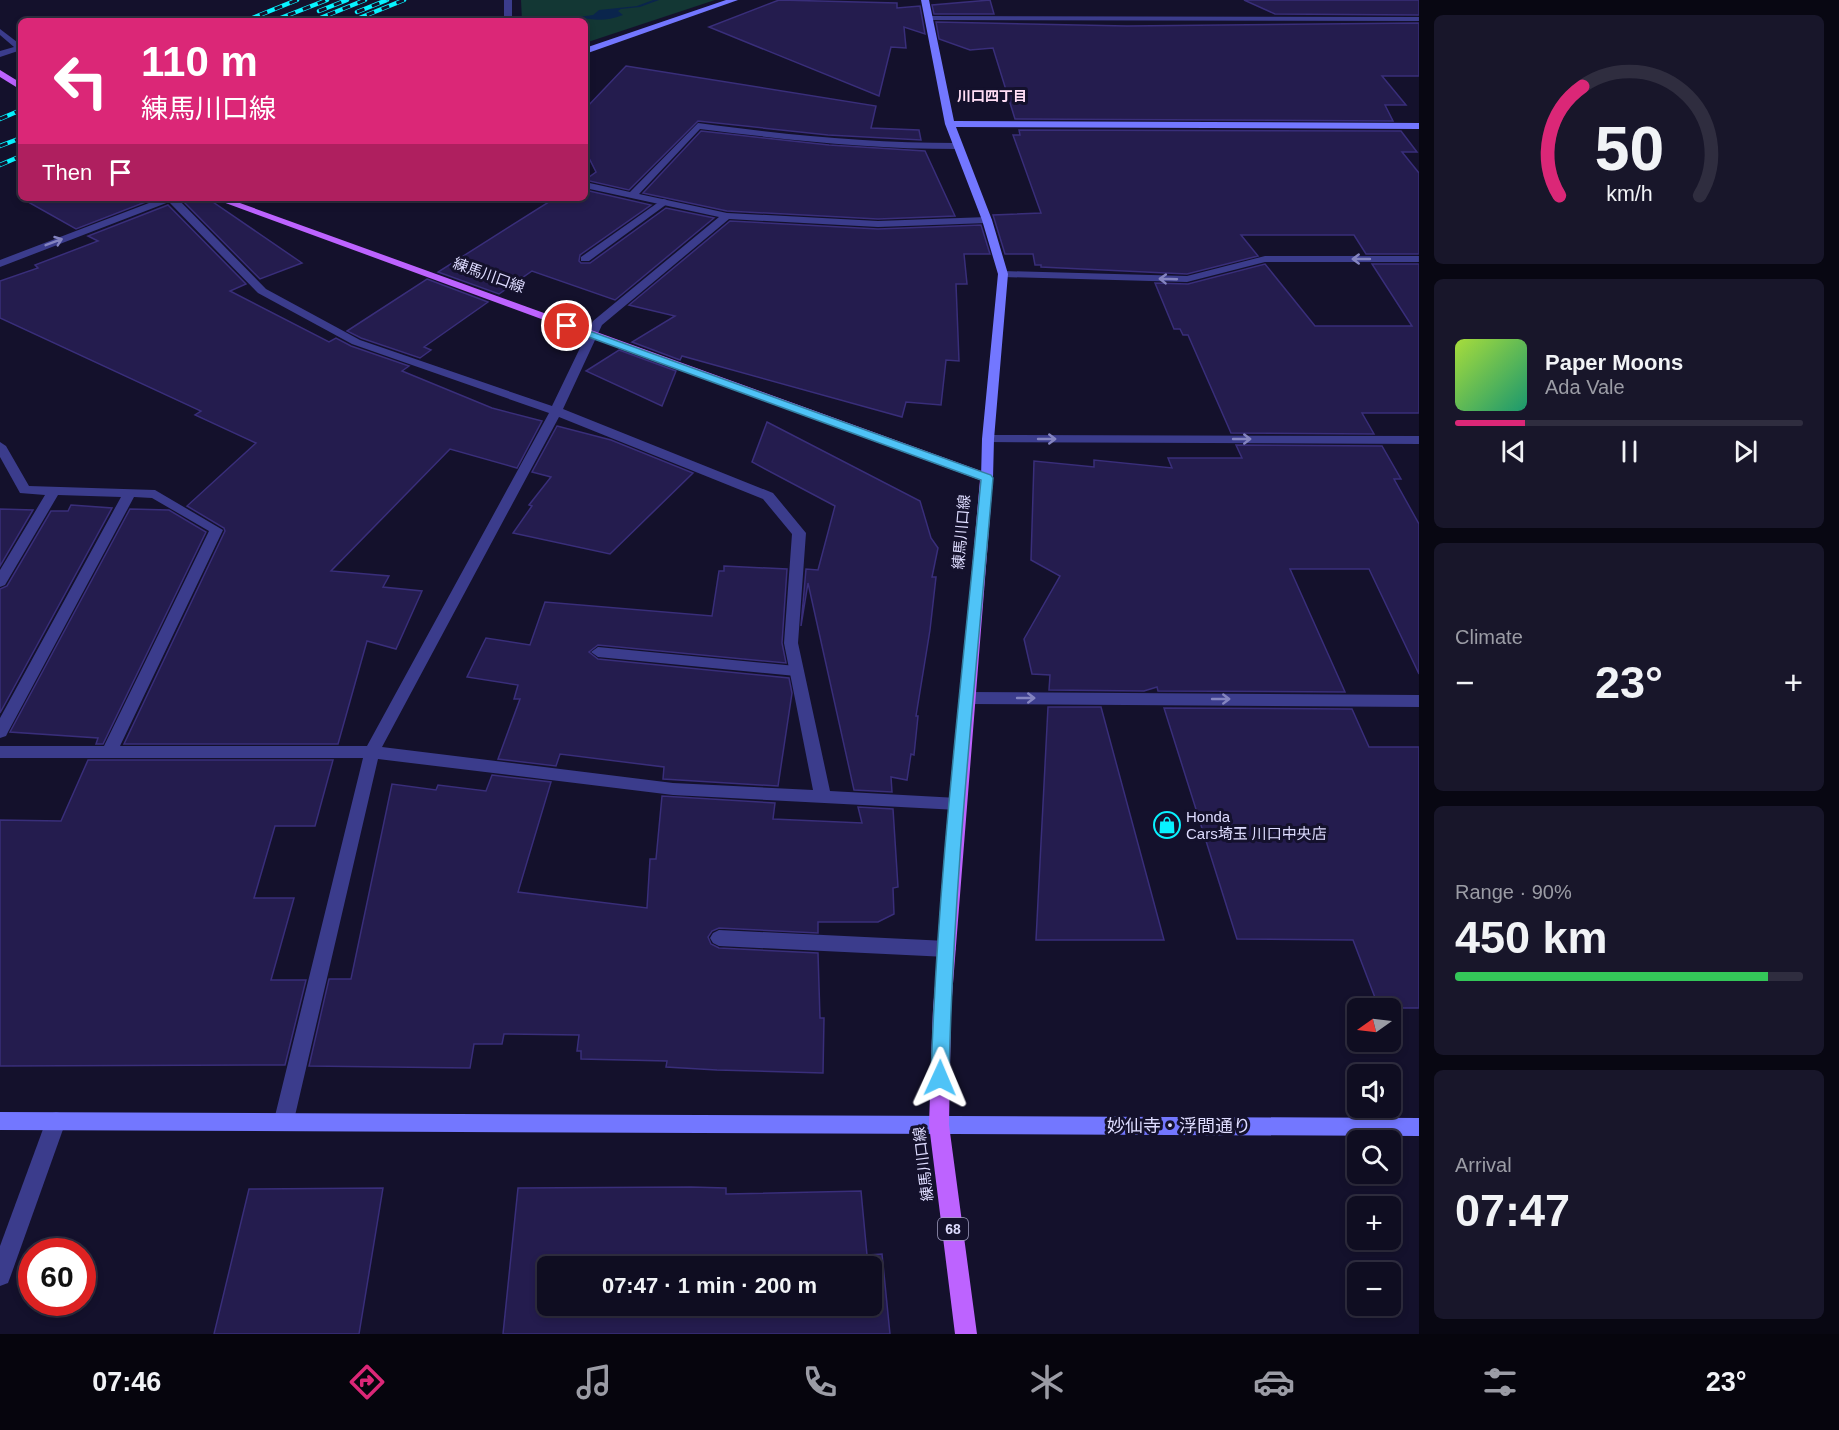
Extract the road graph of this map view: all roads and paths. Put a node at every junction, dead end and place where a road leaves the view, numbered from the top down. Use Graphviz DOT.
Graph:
graph roads {
  1 [pos="508,0"];
  2 [pos="734,0"];
  3 [pos="925,0"];
  4 [pos="508,18"];
  5 [pos="930,18"];
  6 [pos="1419,20"];
  7 [pos="0,31"];
  8 [pos="18,46"];
  9 [pos="18,49"];
  10 [pos="588,50"];
  11 [pos="0,54"];
  12 [pos="0,73"];
  13 [pos="18,85"];
  14 [pos="950,124"];
  15 [pos="1419,126"];
  16 [pos="958,146"];
  17 [pos="588,186"];
  18 [pos="632,196"];
  19 [pos="163,201"];
  20 [pos="174,201"];
  21 [pos="225,201"];
  22 [pos="663,202"];
  23 [pos="727,216"];
  24 [pos="987,220"];
  25 [pos="585,259"];
  26 [pos="1419,259"];
  27 [pos="0,264"];
  28 [pos="1003,274"];
  29 [pos="556,411"];
  30 [pos="988,439"];
  31 [pos="1419,440"];
  32 [pos="0,446"];
  33 [pos="987,478"];
  34 [pos="54,491"];
  35 [pos="130,492"];
  36 [pos="0,582"];
  37 [pos="598,652"];
  38 [pos="796,671"];
  39 [pos="968,698"];
  40 [pos="1419,700"];
  41 [pos="0,732"];
  42 [pos="110,751"];
  43 [pos="0,752"];
  44 [pos="372,752"];
  45 [pos="823,798"];
  46 [pos="958,804"];
  47 [pos="719,938"];
  48 [pos="947,950"];
  49 [pos="0,1120"];
  50 [pos="56,1120"];
  51 [pos="284,1120"];
  52 [pos="939,1125"];
  53 [pos="1419,1127"];
  54 [pos="0,1275"];
  55 [pos="966,1334"];
  1 -- 4 [label="street"];
  2 -- 10 [label="street"];
  3 -- 5 [label="street"];
  5 -- 6 [label="street"];
  5 -- 14 [label="street"];
  7 -- 8 [label="street"];
  9 -- 11 [label="street"];
  12 -- 13 [label="main road"];
  14 -- 15 [label="street"];
  14 -- 16 [label="street"];
  16 -- 18 [label="street"];
  16 -- 24 [label="street"];
  17 -- 18 [label="street"];
  18 -- 22 [label="street"];
  27 -- 19 [label="street, one-way"];
  20 -- 29 [label="street"];
  21 -- 33 [label="main road, 練馬川口線"];
  22 -- 23 [label="street"];
  22 -- 25 [label="street"];
  23 -- 24 [label="street"];
  23 -- 29 [label="street"];
  24 -- 28 [label="street"];
  26 -- 28 [label="street, one-way"];
  28 -- 30 [label="street"];
  29 -- 38 [label="street"];
  29 -- 44 [label="street"];
  30 -- 31 [label="street, one-way"];
  30 -- 33 [label="street"];
  32 -- 34 [label="street"];
  33 -- 39 [label="main road, 練馬川口線 / 68"];
  34 -- 35 [label="street"];
  34 -- 36 [label="street"];
  35 -- 41 [label="street"];
  35 -- 42 [label="street"];
  37 -- 38 [label="street"];
  38 -- 45 [label="street"];
  39 -- 40 [label="street, one-way"];
  39 -- 46 [label="main road, 練馬川口線 / 68"];
  42 -- 43 [label="street"];
  42 -- 44 [label="street"];
  44 -- 45 [label="street"];
  44 -- 51 [label="street"];
  45 -- 46 [label="street"];
  46 -- 48 [label="main road, 練馬川口線 / 68"];
  47 -- 48 [label="street"];
  48 -- 52 [label="main road, 練馬川口線 / 68"];
  49 -- 50 [label="street, 妙仙寺・浮間通り"];
  50 -- 51 [label="street, 妙仙寺・浮間通り"];
  50 -- 54 [label="street"];
  51 -- 52 [label="street, 妙仙寺・浮間通り"];
  52 -- 53 [label="street, 妙仙寺・浮間通り"];
  52 -- 55 [label="main road, 練馬川口線 / 68"];
}
